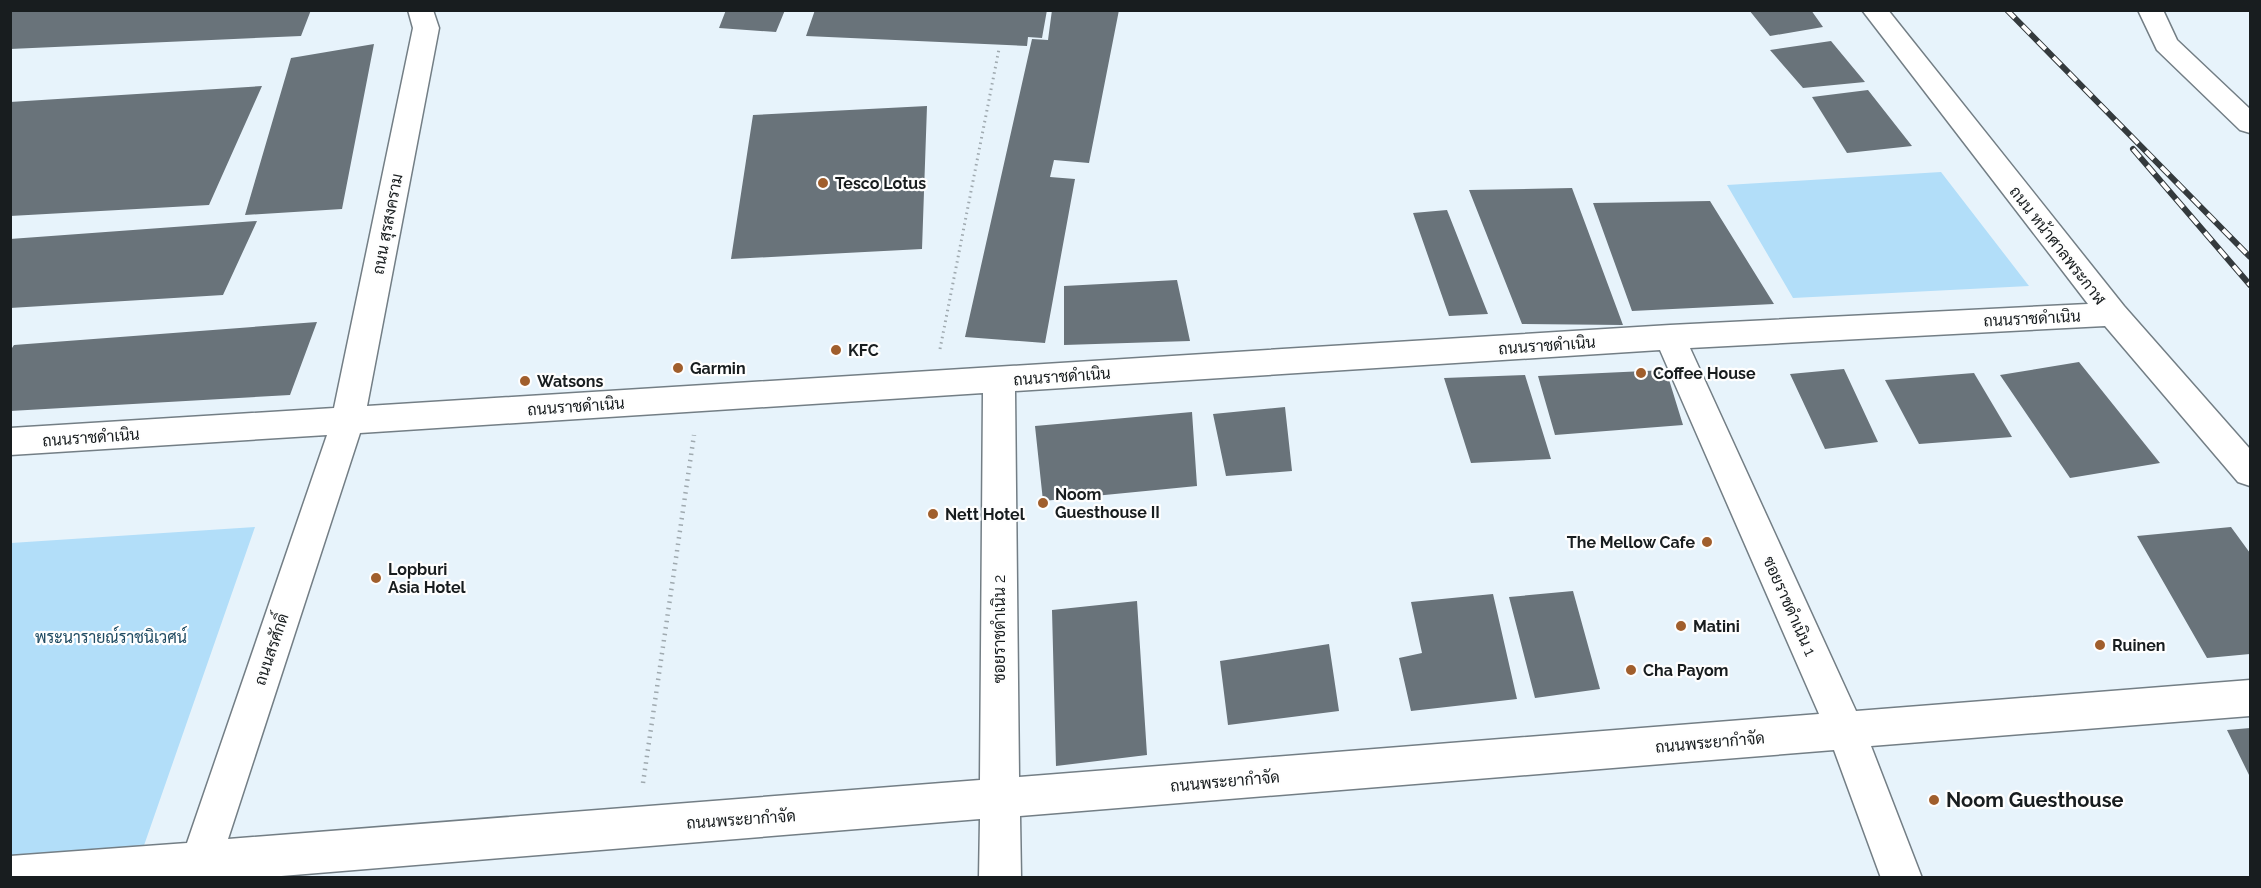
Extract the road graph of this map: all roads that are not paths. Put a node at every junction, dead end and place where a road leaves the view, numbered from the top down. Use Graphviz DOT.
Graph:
graph roads {
  1 [pos="1874,10"];
  2 [pos="2150,10"];
  3 [pos="429,18"];
  4 [pos="2250,124"];
  5 [pos="2113,314"];
  6 [pos="1670,337"];
  7 [pos="999,380"];
  8 [pos="348,421"];
  9 [pos="10,442"];
  10 [pos="2250,472"];
  11 [pos="2250,698"];
  12 [pos="1846,731"];
  13 [pos="999,799"];
  14 [pos="197,870"];
  15 [pos="10,877"];
  16 [pos="1000,878"];
  17 [pos="1902,878"];
  1 -- 5 [label="street, ถนน หน้าศาลพระกาฬ"];
  2 -- 4 [label="street"];
  3 -- 8 [label="street, ถนน สุรสงคราม"];
  5 -- 6 [label="street, ถนนราชดำเนิน"];
  5 -- 10 [label="street, ถนน หน้าศาลพระกาฬ"];
  6 -- 7 [label="street, ถนนราชดำเนิน"];
  6 -- 12 [label="street, ซอยราชดำเนิน 1"];
  7 -- 8 [label="street, ถนนราชดำเนิน"];
  7 -- 13 [label="street, ซอยราชดำเนิน 2"];
  8 -- 9 [label="street, ถนนราชดำเนิน"];
  8 -- 14 [label="street, ถนนสรศักดิ์"];
  11 -- 12 [label="street, ถนนพระยากำจัด"];
  12 -- 13 [label="street, ถนนพระยากำจัด"];
  12 -- 17 [label="street, ซอยราชดำเนิน 1"];
  13 -- 14 [label="street, ถนนพระยากำจัด"];
  13 -- 16 [label="street, ซอยราชดำเนิน 2"];
  14 -- 15 [label="street, ถนนพระยากำจัด"];
}
